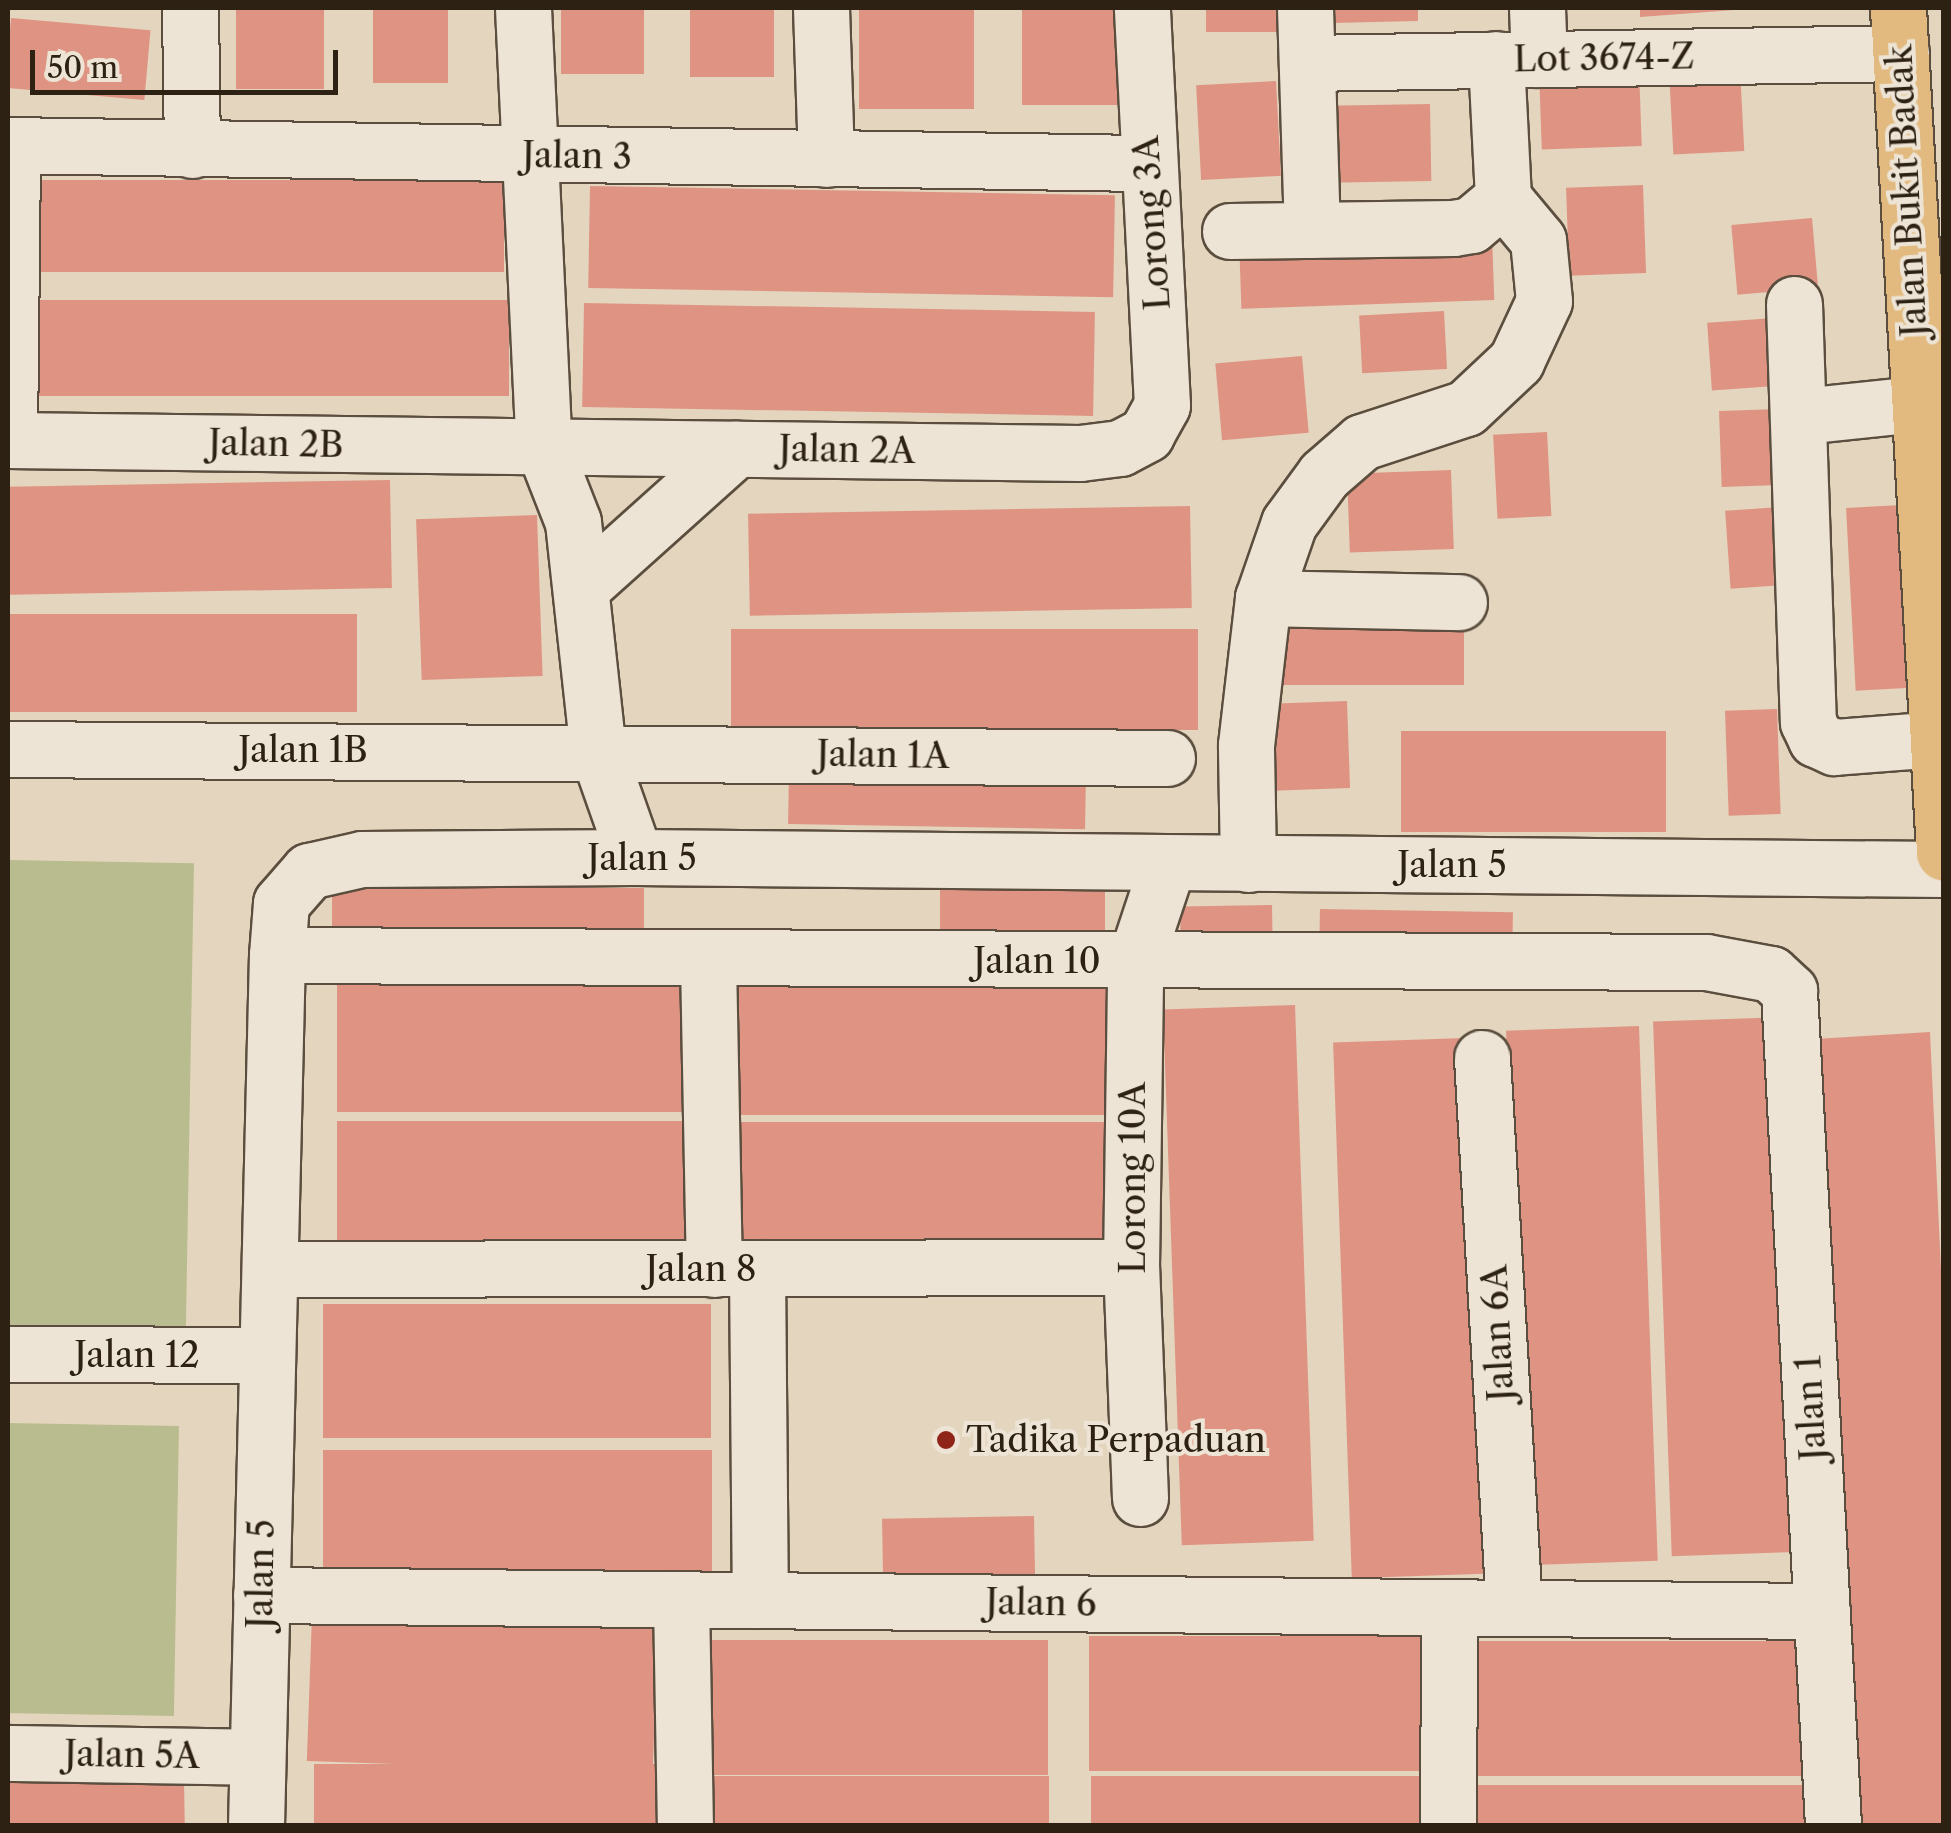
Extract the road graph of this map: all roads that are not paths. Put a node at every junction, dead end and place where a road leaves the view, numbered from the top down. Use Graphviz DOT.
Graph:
graph roads {
  1 [pos="190,8"];
  2 [pos="523,8"];
  3 [pos="821,8"];
  4 [pos="1142,8"];
  5 [pos="1305,8"];
  6 [pos="1900,30"];
  7 [pos="1524,42"];
  8 [pos="1307,62"];
  9 [pos="10,145"];
  10 [pos="192,150"];
  11 [pos="529,155"];
  12 [pos="826,159"];
  13 [pos="1148,164"];
  14 [pos="1504,198"];
  15 [pos="1230,230"];
  16 [pos="1312,230"];
  17 [pos="1926,249"];
  18 [pos="1794,304"];
  19 [pos="1916,404"];
  20 [pos="1802,416"];
  21 [pos="1146,434"];
  22 [pos="8,440"];
  23 [pos="544,448"];
  24 [pos="736,449"];
  25 [pos="1934,532"];
  26 [pos="582,587"];
  27 [pos="1263,598"];
  28 [pos="1459,602"];
  29 [pos="8,749"];
  30 [pos="598,752"];
  31 [pos="1167,758"];
  32 [pos="1940,759"];
  33 [pos="1944,853"];
  34 [pos="634,857"];
  35 [pos="1168,862"];
  36 [pos="1248,864"];
  37 [pos="1944,870"];
  38 [pos="277,955"];
  39 [pos="708,961"];
  40 [pos="1135,962"];
  41 [pos="1788,991"];
  42 [pos="1482,1058"];
  43 [pos="1132,1267"];
  44 [pos="270,1269"];
  45 [pos="736,1269"];
  46 [pos="8,1354"];
  47 [pos="267,1355"];
  48 [pos="1140,1498"];
  49 [pos="261,1595"];
  50 [pos="681,1600"];
  51 [pos="760,1600"];
  52 [pos="1449,1607"];
  53 [pos="1514,1608"];
  54 [pos="1822,1611"];
  55 [pos="8,1753"];
  56 [pos="257,1758"];
  57 [pos="256,1826"];
  58 [pos="684,1826"];
  59 [pos="1448,1826"];
  60 [pos="1834,1826"];
  1 -- 10 [label="street"];
  2 -- 11 [label="street"];
  3 -- 12 [label="street"];
  4 -- 13 [label="street, Lorong 3A"];
  5 -- 8 [label="street"];
  6 -- 7 [label="street, Lot 3674-Z"];
  6 -- 17 [label="main road, Jalan Bukit Badak"];
  7 -- 8 [label="street, Lot 3674-Z"];
  7 -- 14 [label="street"];
  8 -- 16 [label="street"];
  9 -- 10 [label="street, Jalan 3"];
  9 -- 22 [label="street"];
  10 -- 11 [label="street, Jalan 3"];
  11 -- 12 [label="street, Jalan 3"];
  11 -- 23 [label="street"];
  12 -- 13 [label="street, Jalan 3"];
  13 -- 21 [label="street, Lorong 3A"];
  14 -- 16 [label="street"];
  14 -- 27 [label="street"];
  15 -- 16 [label="street"];
  17 -- 19 [label="main road, Jalan Bukit Badak"];
  18 -- 20 [label="street"];
  19 -- 20 [label="street"];
  19 -- 25 [label="main road, Jalan Bukit Badak"];
  20 -- 32 [label="street"];
  21 -- 24 [label="street, Jalan 2A"];
  22 -- 23 [label="street, Jalan 2B"];
  23 -- 24 [label="street, Jalan 2A"];
  23 -- 26 [label="street"];
  24 -- 26 [label="street"];
  25 -- 32 [label="main road, Jalan Bukit Badak"];
  26 -- 30 [label="street"];
  27 -- 28 [label="street"];
  27 -- 36 [label="street"];
  29 -- 30 [label="street, Jalan 1B"];
  30 -- 31 [label="street, Jalan 1A"];
  30 -- 34 [label="street"];
  32 -- 33 [label="main road, Jalan Bukit Badak"];
  34 -- 35 [label="street, Jalan 5"];
  34 -- 38 [label="street, Jalan 5"];
  35 -- 36 [label="street, Jalan 5"];
  35 -- 40 [label="street, Lorong 10A"];
  36 -- 37 [label="street, Jalan 5"];
  38 -- 39 [label="street, Jalan 10"];
  38 -- 44 [label="street, Jalan 5"];
  39 -- 40 [label="street, Jalan 10"];
  39 -- 45 [label="street"];
  40 -- 41 [label="street, Jalan 10"];
  40 -- 43 [label="street, Lorong 10A"];
  41 -- 54 [label="street, Jalan 1"];
  42 -- 53 [label="street, Jalan 6A"];
  43 -- 45 [label="street, Jalan 8"];
  43 -- 48 [label="street, Lorong 10A"];
  44 -- 45 [label="street, Jalan 8"];
  44 -- 47 [label="street, Jalan 5"];
  45 -- 51 [label="street"];
  46 -- 47 [label="street, Jalan 12"];
  47 -- 49 [label="street, Jalan 5"];
  49 -- 50 [label="street, Jalan 6"];
  49 -- 56 [label="street, Jalan 5"];
  50 -- 51 [label="street, Jalan 6"];
  50 -- 58 [label="street"];
  51 -- 52 [label="street, Jalan 6"];
  52 -- 53 [label="street, Jalan 6"];
  52 -- 59 [label="street"];
  53 -- 54 [label="street, Jalan 6"];
  54 -- 60 [label="street, Jalan 1"];
  55 -- 56 [label="street, Jalan 5A"];
  56 -- 57 [label="street, Jalan 5"];
}
